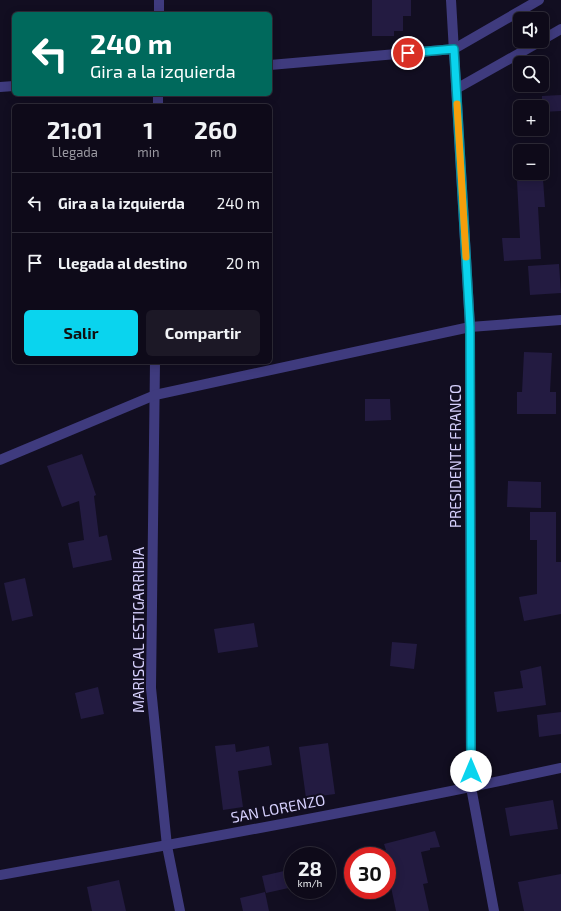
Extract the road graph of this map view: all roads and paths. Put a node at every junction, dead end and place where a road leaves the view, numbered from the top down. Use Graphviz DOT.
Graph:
graph roads {
  1 [pos="159,0"];
  2 [pos="451,0"];
  3 [pos="539,0"];
  4 [pos="159,12"];
  5 [pos="561,29"];
  6 [pos="549,36"];
  7 [pos="529,48"];
  8 [pos="454,49"];
  9 [pos="272,65"];
  10 [pos="12,86"];
  11 [pos="0,87"];
  12 [pos="456,89"];
  13 [pos="561,320"];
  14 [pos="470,327"];
  15 [pos="155,364"];
  16 [pos="155,395"];
  17 [pos="0,460"];
  18 [pos="561,768"];
  19 [pos="471,787"];
  20 [pos="167,846"];
  21 [pos="0,875"];
  22 [pos="180,911"];
  23 [pos="494,911"];
  1 -- 4 [label="street"];
  2 -- 8 [label="street, PRESIDENTE FRANCO"];
  3 -- 8 [label="street"];
  5 -- 6 [label="street"];
  7 -- 12 [label="street"];
  8 -- 9 [label="street"];
  8 -- 12 [label="street, PRESIDENTE FRANCO"];
  10 -- 11 [label="street"];
  12 -- 14 [label="street, PRESIDENTE FRANCO"];
  13 -- 14 [label="street"];
  14 -- 16 [label="street"];
  14 -- 19 [label="street, PRESIDENTE FRANCO"];
  15 -- 16 [label="street, MARISCAL ESTIGARRIBIA"];
  16 -- 17 [label="street"];
  16 -- 20 [label="street, MARISCAL ESTIGARRIBIA"];
  18 -- 19 [label="street, SAN LORENZO"];
  19 -- 20 [label="street, SAN LORENZO"];
  19 -- 23 [label="street, PRESIDENTE FRANCO"];
  20 -- 21 [label="street, SAN LORENZO"];
  20 -- 22 [label="street, MARISCAL ESTIGARRIBIA"];
}
